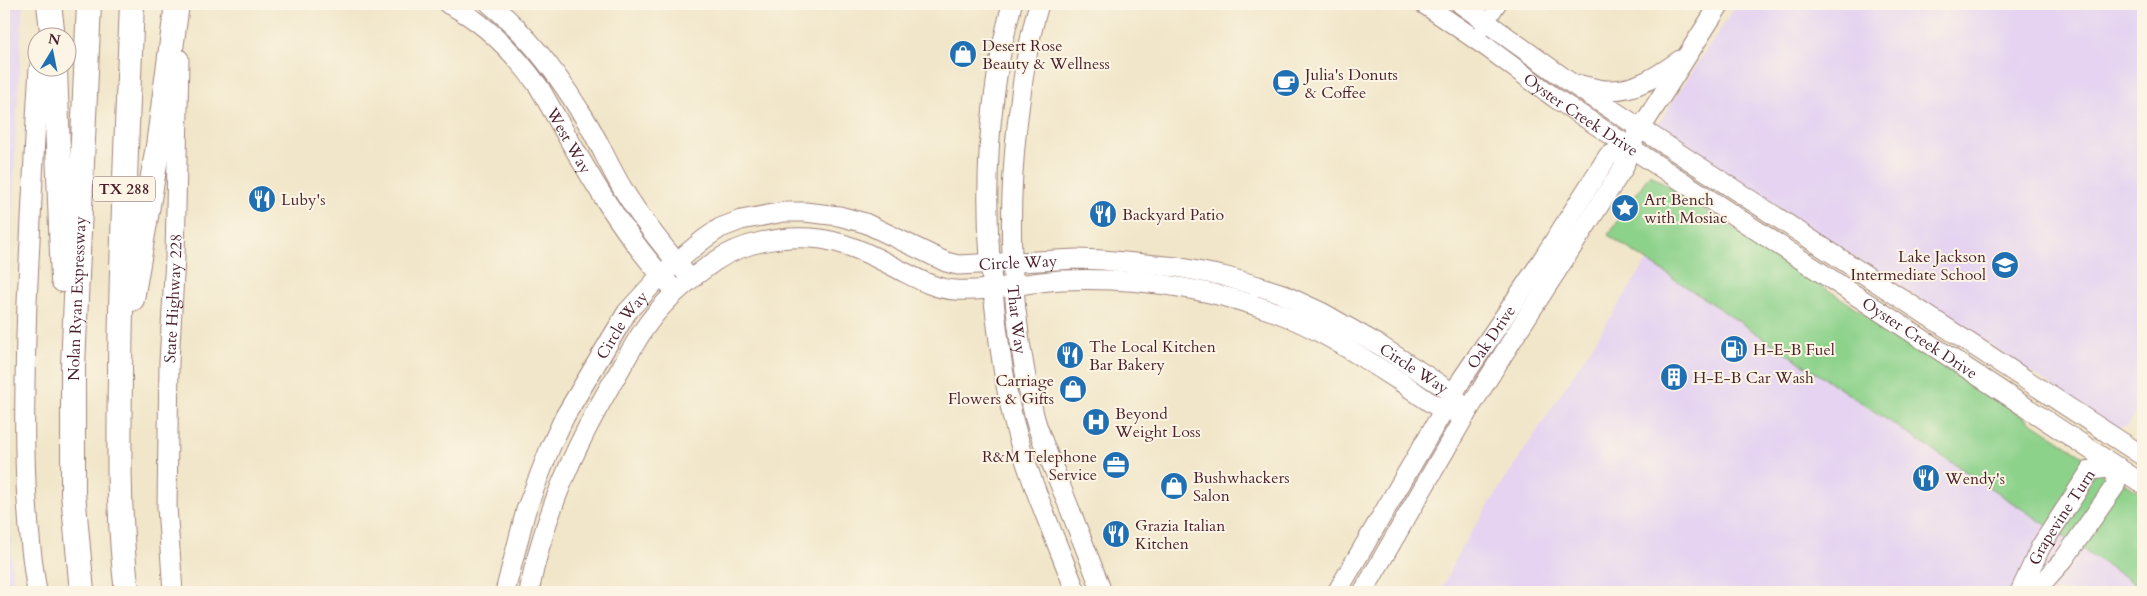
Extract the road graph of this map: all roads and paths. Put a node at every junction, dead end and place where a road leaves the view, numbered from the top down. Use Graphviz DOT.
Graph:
graph roads {
  1 [pos="43,4"];
  2 [pos="50,4"];
  3 [pos="88,4"];
  4 [pos="132,4"];
  5 [pos="179,4"];
  6 [pos="448,4"];
  7 [pos="1012,4"];
  8 [pos="1039,4"];
  9 [pos="1424,4"];
  10 [pos="1461,4"];
  11 [pos="1499,4"];
  12 [pos="1720,4"];
  13 [pos="497,6"];
  14 [pos="1487,22"];
  15 [pos="42,28"];
  16 [pos="52,28"];
  17 [pos="489,31"];
  18 [pos="1476,39"];
  19 [pos="1686,57"];
  20 [pos="554,73"];
  21 [pos="38,78"];
  22 [pos="55,78"];
  23 [pos="1571,83"];
  24 [pos="539,87"];
  25 [pos="1641,129"];
  26 [pos="1629,147"];
  27 [pos="676,262"];
  28 [pos="990,264"];
  29 [pos="1011,264"];
  30 [pos="661,275"];
  31 [pos="692,280"];
  32 [pos="1013,286"];
  33 [pos="992,289"];
  34 [pos="677,292"];
  35 [pos="73,366"];
  36 [pos="120,375"];
  37 [pos="1453,394"];
  38 [pos="1444,410"];
  39 [pos="1466,414"];
  40 [pos="2143,456"];
  41 [pos="2118,467"];
  42 [pos="2143,484"];
  43 [pos="37,592"];
  44 [pos="82,592"];
  45 [pos="127,592"];
  46 [pos="174,592"];
  47 [pos="505,592"];
  48 [pos="529,592"];
  49 [pos="1076,592"];
  50 [pos="1102,592"];
  51 [pos="1338,592"];
  52 [pos="1363,592"];
  53 [pos="2020,592"];
  54 [pos="2032,592"];
  1 -- 15 [label="street"];
  2 -- 16 [label="highway"];
  3 -- 35 [label="highway, Nolan Ryan Expressway / TX 288"];
  4 -- 36 [label="highway, TX 288"];
  5 -- 36 [label="highway"];
  5 -- 46 [label="street, State Highway 228"];
  6 -- 17 [label="street, West Way"];
  7 -- 28 [label="street, That Way"];
  8 -- 29 [label="street, That Way"];
  9 -- 18 [label="street, Oyster Creek Drive"];
  10 -- 14 [label="street, Oyster Creek Drive"];
  11 -- 14 [label="street"];
  12 -- 19 [label="street, Oak Drive"];
  13 -- 17 [label="street"];
  13 -- 20 [label="street, West Way"];
  14 -- 18 [label="street"];
  14 -- 23 [label="street, Oyster Creek Drive"];
  17 -- 24 [label="street, West Way"];
  18 -- 26 [label="street, Oyster Creek Drive"];
  19 -- 23 [label="street"];
  19 -- 25 [label="street, Oak Drive"];
  20 -- 24 [label="street"];
  20 -- 27 [label="street, West Way"];
  21 -- 43 [label="street"];
  22 -- 35 [label="highway"];
  23 -- 25 [label="street, Oyster Creek Drive"];
  24 -- 30 [label="street, West Way"];
  25 -- 26 [label="street, Oak Drive"];
  25 -- 40 [label="street, Oyster Creek Drive"];
  26 -- 37 [label="street, Oak Drive"];
  26 -- 39 [label="street, Oak Drive"];
  26 -- 41 [label="street, Oyster Creek Drive"];
  27 -- 28 [label="street, Circle Way"];
  27 -- 30 [label="street, Circle Way"];
  27 -- 31 [label="street, West Way"];
  28 -- 29 [label="street, Circle Way"];
  28 -- 33 [label="street, That Way"];
  29 -- 32 [label="street, That Way"];
  29 -- 37 [label="street, Circle Way"];
  30 -- 34 [label="street, West Way"];
  30 -- 47 [label="street, Circle Way"];
  31 -- 33 [label="street, Circle Way"];
  31 -- 34 [label="street, Circle Way"];
  32 -- 33 [label="street, Circle Way"];
  32 -- 38 [label="street, Circle Way"];
  32 -- 50 [label="street, That Way"];
  33 -- 49 [label="street, That Way"];
  34 -- 48 [label="street, Circle Way"];
  35 -- 44 [label="highway, Nolan Ryan Expressway / TX 288"];
  36 -- 45 [label="highway, TX 288"];
  37 -- 38 [label="street, Oak Drive"];
  37 -- 39 [label="street, Circle Way"];
  38 -- 39 [label="street, Circle Way"];
  38 -- 51 [label="street, Oak Drive"];
  39 -- 52 [label="street, Oak Drive"];
  41 -- 42 [label="street, Oyster Creek Drive"];
  41 -- 53 [label="street, Grapevine Turn"];
  41 -- 54 [label="street, Grapevine Turn"];
}
